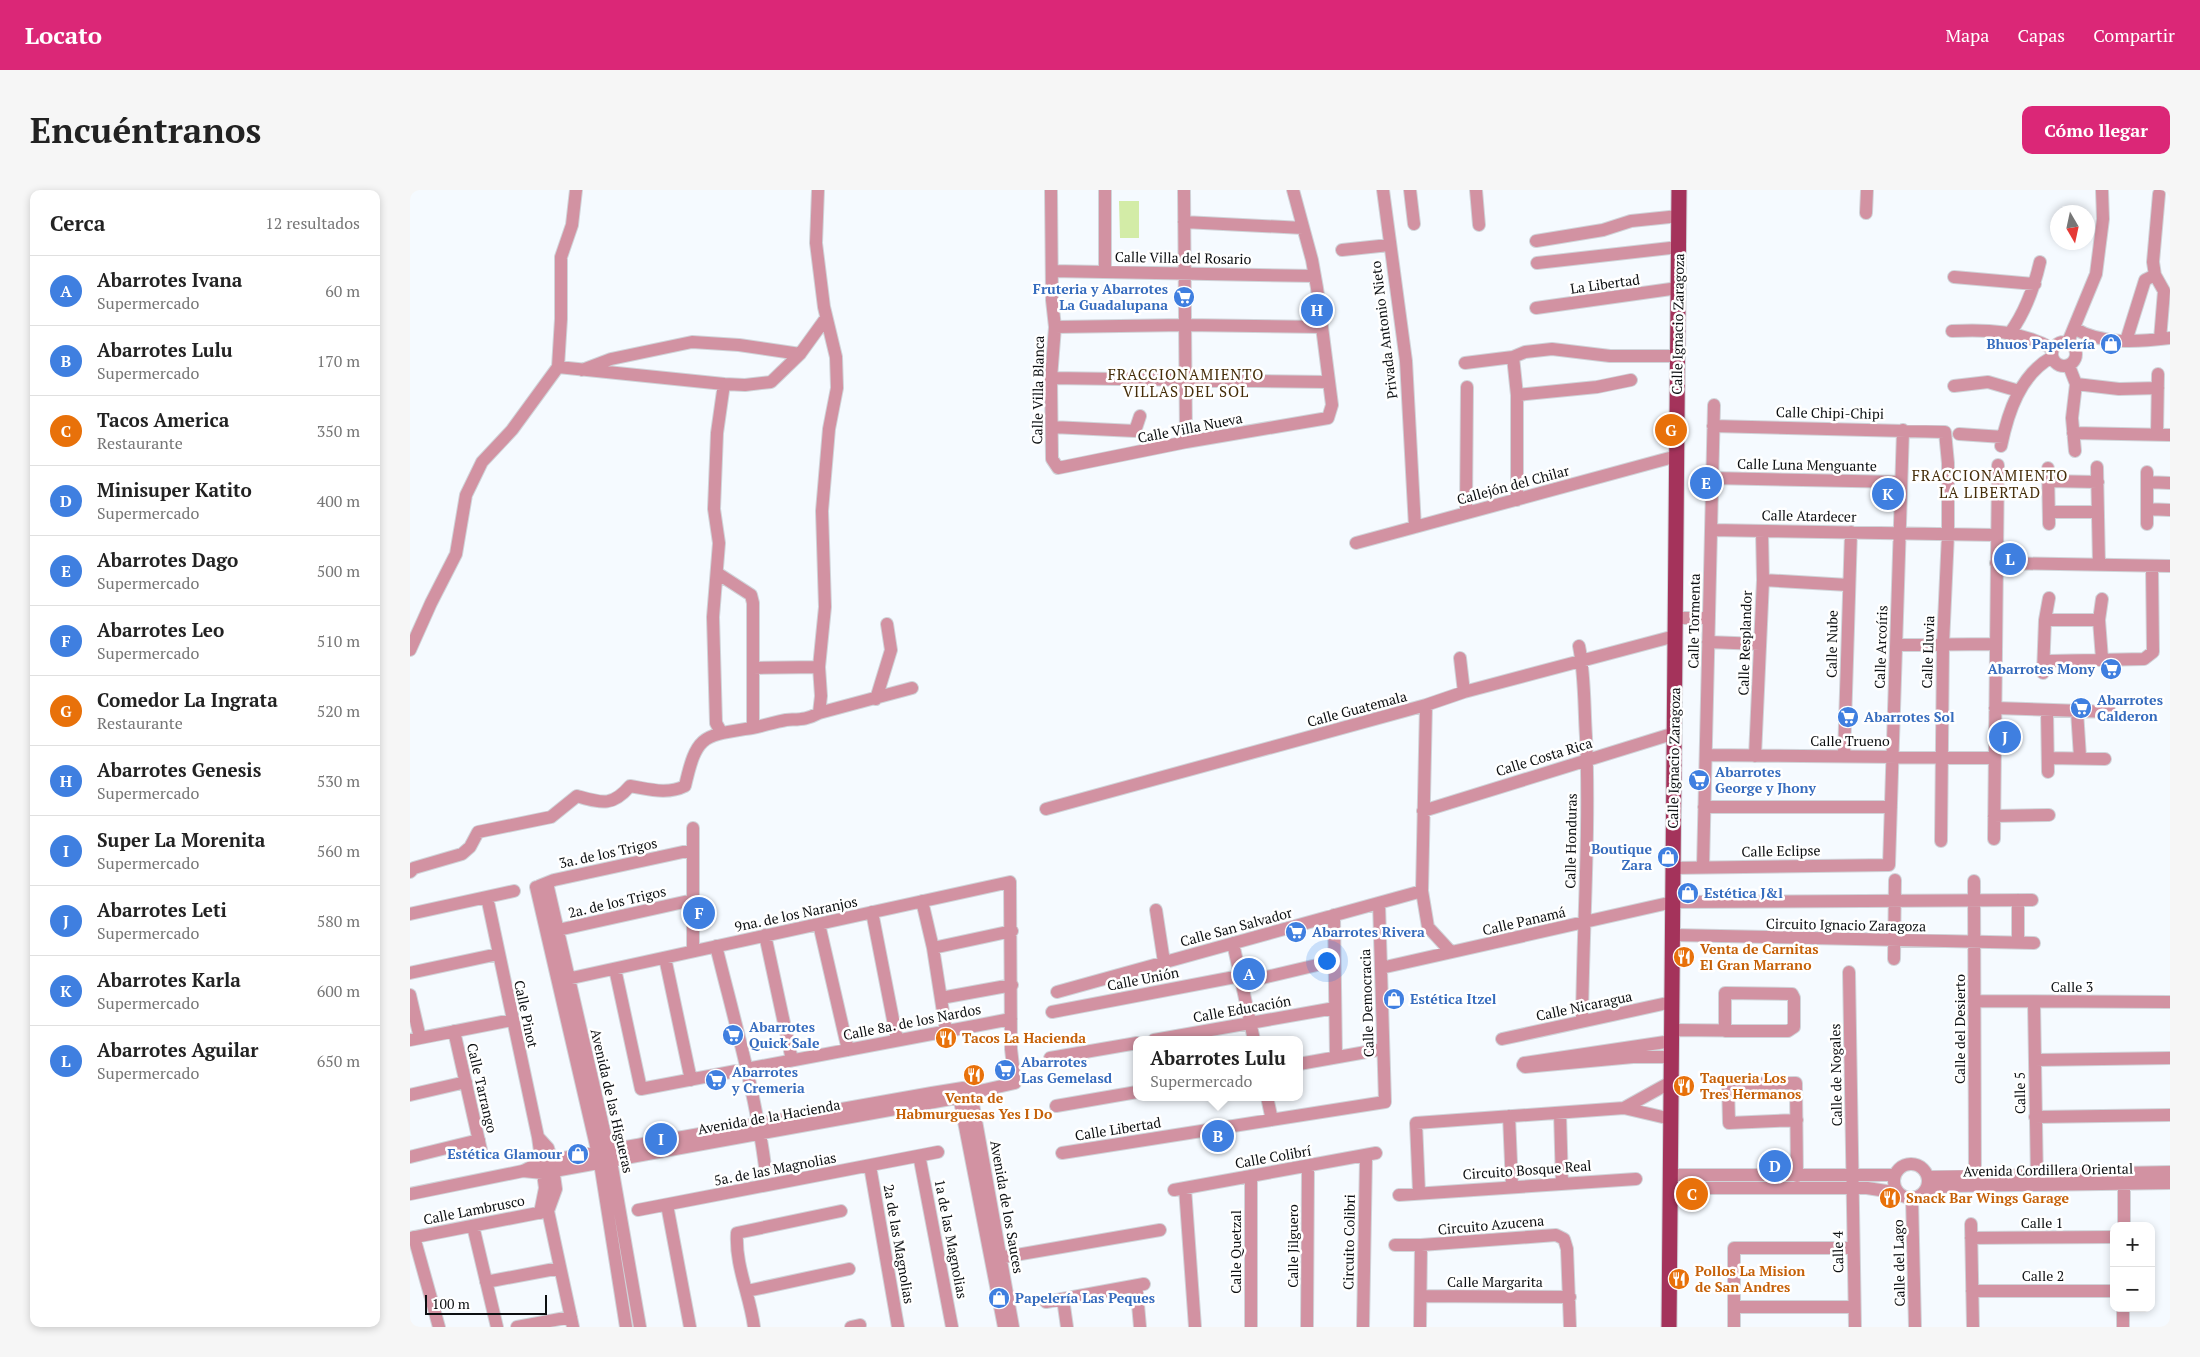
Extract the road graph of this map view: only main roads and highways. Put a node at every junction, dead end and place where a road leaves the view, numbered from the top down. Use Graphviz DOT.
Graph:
graph roads {
  1 [pos="1679,190"];
  2 [pos="1669,1327"];
  1 -- 2 [label="main road, Calle Ignacio Zaragoza"];
}
